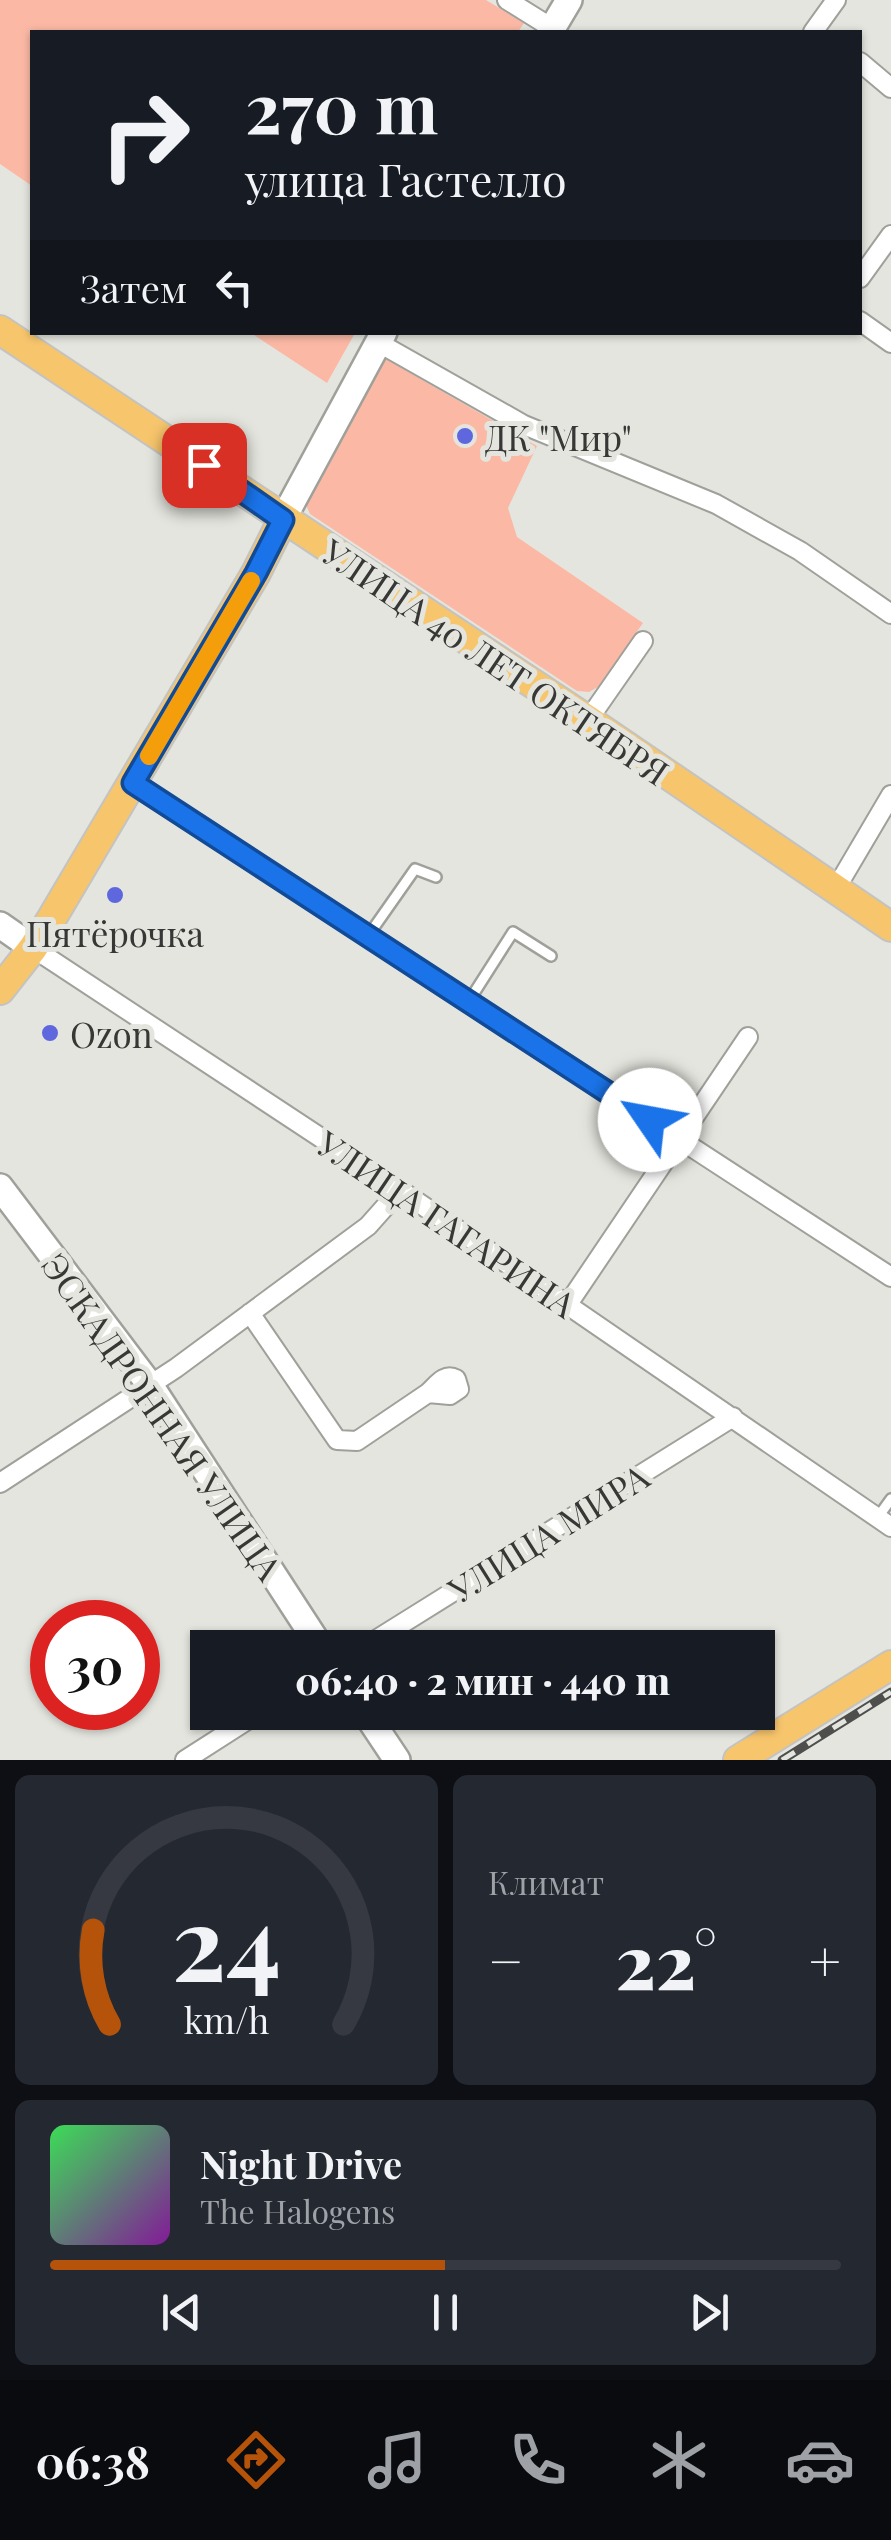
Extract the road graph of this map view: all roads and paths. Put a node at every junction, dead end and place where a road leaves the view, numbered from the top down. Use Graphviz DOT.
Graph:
graph roads {
  1 [pos="507,0"];
  2 [pos="568,0"];
  3 [pos="836,0"];
  4 [pos="551,30"];
  5 [pos="819,30"];
  6 [pos="862,64"];
  7 [pos="891,88"];
  8 [pos="891,235"];
  9 [pos="862,275"];
  10 [pos="862,322"];
  11 [pos="0,330"];
  12 [pos="382,338"];
  13 [pos="891,343"];
  14 [pos="283,520"];
  15 [pos="891,614"];
  16 [pos="643,642"];
  17 [pos="588,720"];
  18 [pos="133,783"];
  19 [pos="891,795"];
  20 [pos="436,877"];
  21 [pos="835,890"];
  22 [pos="0,925"];
  23 [pos="891,926"];
  24 [pos="368,936"];
  25 [pos="33,948"];
  26 [pos="551,956"];
  27 [pos="0,990"];
  28 [pos="469,1001"];
  29 [pos="748,1036"];
  30 [pos="680,1140"];
  31 [pos="0,1187"];
  32 [pos="400,1190"];
  33 [pos="891,1277"];
  34 [pos="568,1304"];
  35 [pos="250,1313"];
  36 [pos="150,1385"];
  37 [pos="428,1393"];
  38 [pos="733,1417"];
  39 [pos="0,1483"];
  40 [pos="891,1499"];
  41 [pos="884,1522"];
  42 [pos="310,1630"];
  43 [pos="392,1630"];
  44 [pos="891,1665"];
  45 [pos="232,1730"];
  46 [pos="377,1730"];
  47 [pos="185,1760"];
  48 [pos="397,1760"];
  49 [pos="738,1760"];
  1 -- 4 [label="street"];
  2 -- 4 [label="street"];
  3 -- 5 [label="street"];
  6 -- 7 [label="street"];
  8 -- 9 [label="street"];
  10 -- 13 [label="street"];
  11 -- 14 [label="main road, УЛИЦА 40 ЛЕТ ОКТЯБРЯ"];
  12 -- 14 [label="street"];
  12 -- 15 [label="street"];
  14 -- 17 [label="main road, УЛИЦА 40 ЛЕТ ОКТЯБРЯ"];
  14 -- 18 [label="main road"];
  16 -- 17 [label="street"];
  17 -- 21 [label="main road, УЛИЦА 40 ЛЕТ ОКТЯБРЯ"];
  18 -- 24 [label="street"];
  18 -- 25 [label="main road"];
  19 -- 21 [label="street"];
  20 -- 24 [label="lane"];
  21 -- 23 [label="main road, УЛИЦА 40 ЛЕТ ОКТЯБРЯ"];
  22 -- 25 [label="street, УЛИЦА ГАГАРИНА"];
  24 -- 28 [label="street"];
  25 -- 27 [label="main road"];
  25 -- 32 [label="street, УЛИЦА ГАГАРИНА"];
  26 -- 28 [label="lane"];
  28 -- 30 [label="street"];
  29 -- 30 [label="street"];
  30 -- 33 [label="street"];
  30 -- 34 [label="street"];
  31 -- 36 [label="street, ЭСКАДРОННАЯ УЛИЦА"];
  32 -- 34 [label="street, УЛИЦА ГАГАРИНА"];
  32 -- 35 [label="street"];
  34 -- 38 [label="street, УЛИЦА ГАГАРИНА"];
  35 -- 36 [label="street"];
  35 -- 37 [label="street"];
  36 -- 39 [label="street"];
  36 -- 42 [label="street, ЭСКАДРОННАЯ УЛИЦА"];
  38 -- 41 [label="street, УЛИЦА ГАГАРИНА"];
  38 -- 43 [label="street, УЛИЦА МИРА"];
  40 -- 41 [label="lane"];
  44 -- 49 [label="main road"];
  45 -- 47 [label="street"];
  46 -- 48 [label="street"];
}
